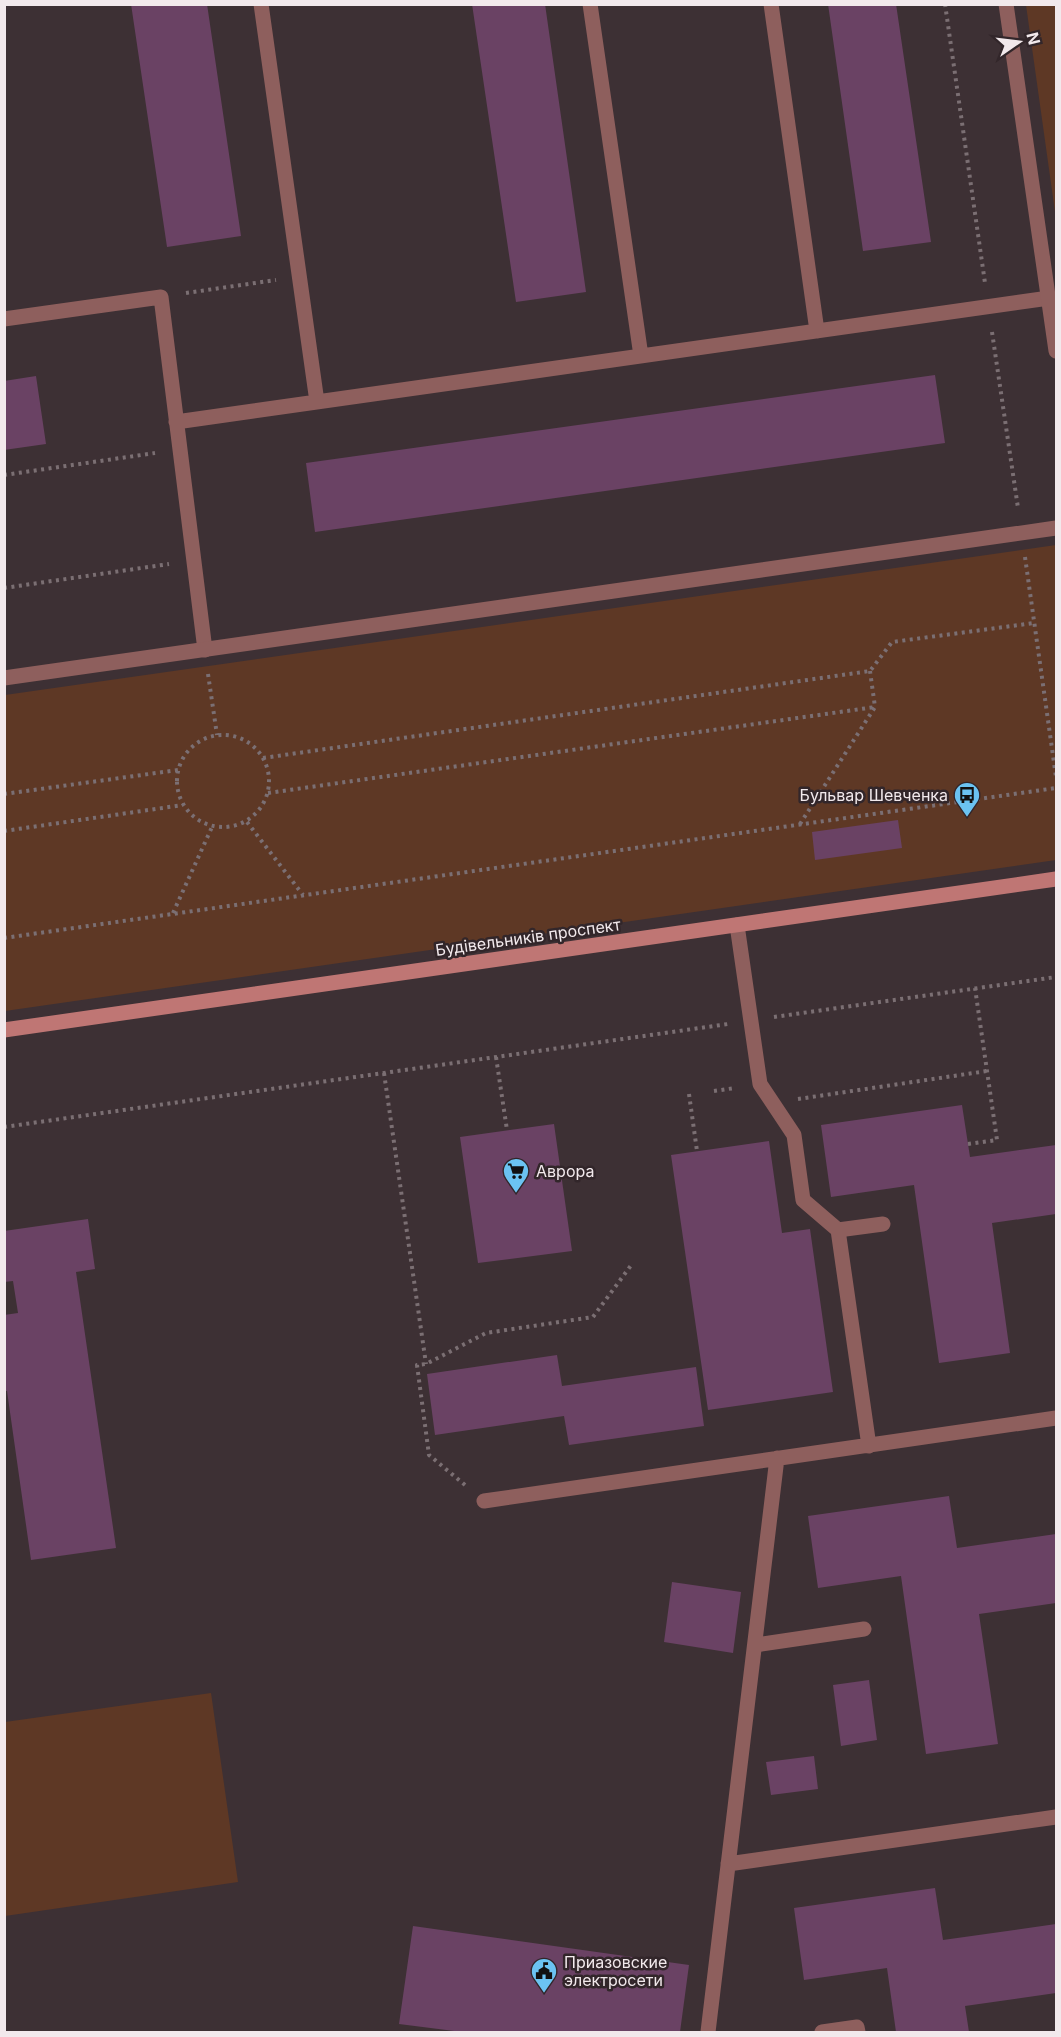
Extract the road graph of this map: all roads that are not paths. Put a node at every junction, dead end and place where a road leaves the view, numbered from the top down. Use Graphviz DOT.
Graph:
graph roads {
  1 [pos="261,4"];
  2 [pos="590,4"];
  3 [pos="771,4"];
  4 [pos="1006,4"];
  5 [pos="1049,298"];
  6 [pos="4,319"];
  7 [pos="817,331"];
  8 [pos="1056,351"];
  9 [pos="641,356"];
  10 [pos="317,402"];
  11 [pos="177,422"];
  12 [pos="1056,528"];
  13 [pos="205,650"];
  14 [pos="4,678"];
  15 [pos="1056,879"];
  16 [pos="737,925"];
  17 [pos="4,1030"];
  18 [pos="883,1224"];
  19 [pos="838,1230"];
  20 [pos="1056,1418"];
  21 [pos="869,1446"];
  22 [pos="777,1458"];
  23 [pos="484,1501"];
  24 [pos="864,1629"];
  25 [pos="754,1645"];
  26 [pos="1056,1817"];
  27 [pos="728,1864"];
  28 [pos="708,2032"];
  29 [pos="822,2032"];
  30 [pos="858,2032"];
  1 -- 10 [label="street"];
  2 -- 9 [label="street"];
  3 -- 7 [label="street"];
  4 -- 5 [label="street"];
  5 -- 7 [label="street"];
  5 -- 8 [label="street"];
  6 -- 11 [label="street"];
  7 -- 9 [label="street"];
  9 -- 10 [label="street"];
  10 -- 11 [label="street"];
  11 -- 13 [label="street"];
  12 -- 13 [label="street"];
  13 -- 14 [label="street"];
  15 -- 16 [label="main road, Будівельників проспект"];
  16 -- 17 [label="main road, Будівельників проспект"];
  16 -- 19 [label="street"];
  18 -- 19 [label="street"];
  19 -- 21 [label="street"];
  20 -- 21 [label="street"];
  21 -- 22 [label="street"];
  22 -- 23 [label="street"];
  22 -- 25 [label="street"];
  24 -- 25 [label="street"];
  25 -- 27 [label="street"];
  26 -- 27 [label="street"];
  27 -- 28 [label="street"];
  29 -- 30 [label="street"];
}
